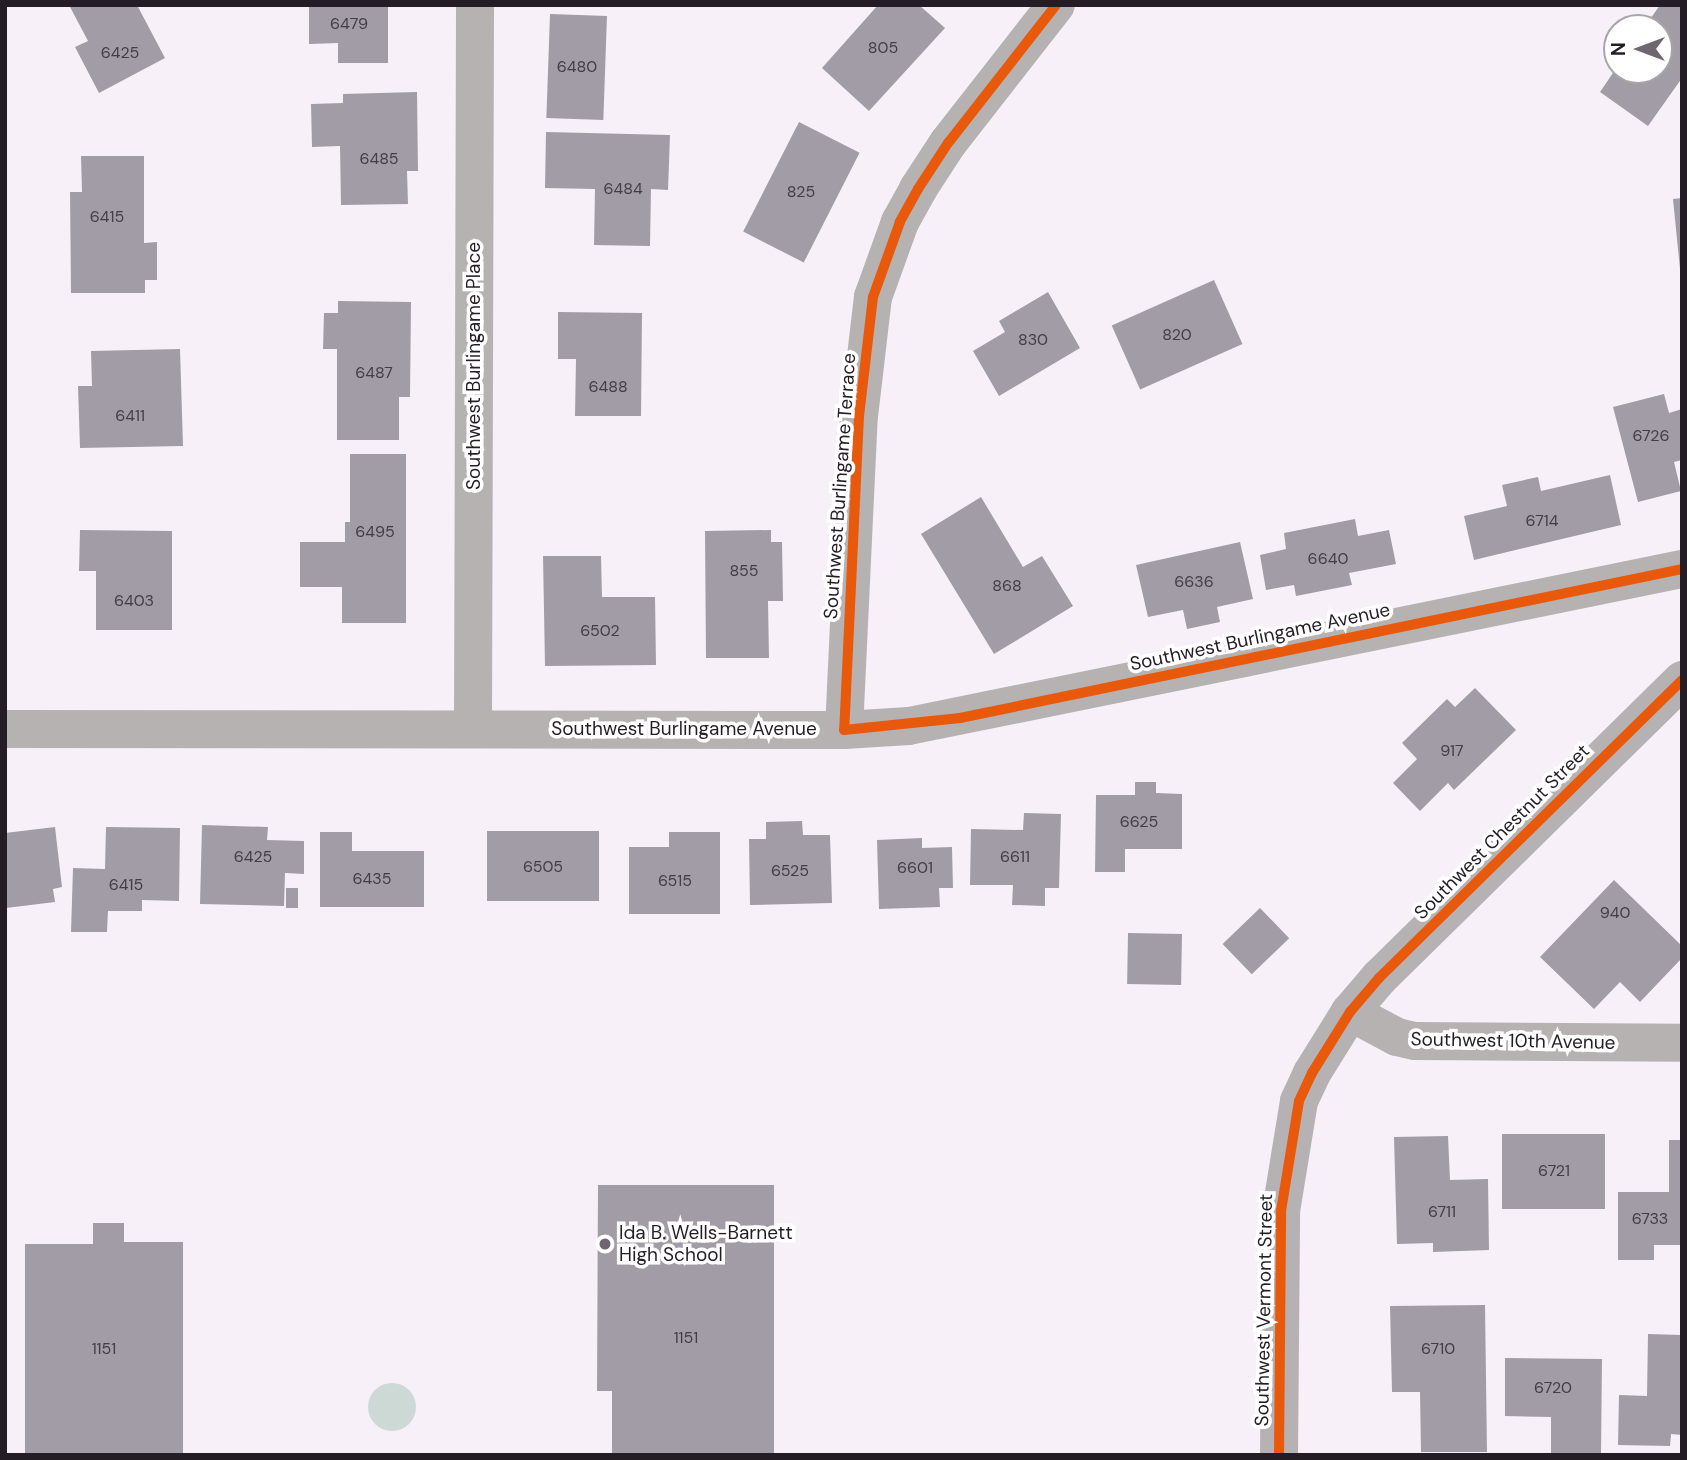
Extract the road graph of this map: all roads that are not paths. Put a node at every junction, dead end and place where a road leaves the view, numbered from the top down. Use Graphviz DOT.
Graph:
graph roads {
  1 [pos="475,5"];
  2 [pos="1056,5"];
  3 [pos="1682,569"];
  4 [pos="1682,680"];
  5 [pos="473,728"];
  6 [pos="5,729"];
  7 [pos="844,730"];
  8 [pos="1350,1012"];
  9 [pos="1682,1043"];
  10 [pos="1279,1455"];
  1 -- 5 [label="street, Southwest Burlingame Place"];
  2 -- 7 [label="street, Southwest Burlingame Terrace"];
  3 -- 7 [label="street, Southwest Burlingame Avenue"];
  4 -- 8 [label="street, Southwest Chestnut Street"];
  5 -- 6 [label="street, Southwest Burlingame Avenue"];
  5 -- 7 [label="street, Southwest Burlingame Avenue"];
  8 -- 9 [label="street, Southwest 10th Avenue"];
  8 -- 10 [label="street, Southwest Vermont Street"];
}
